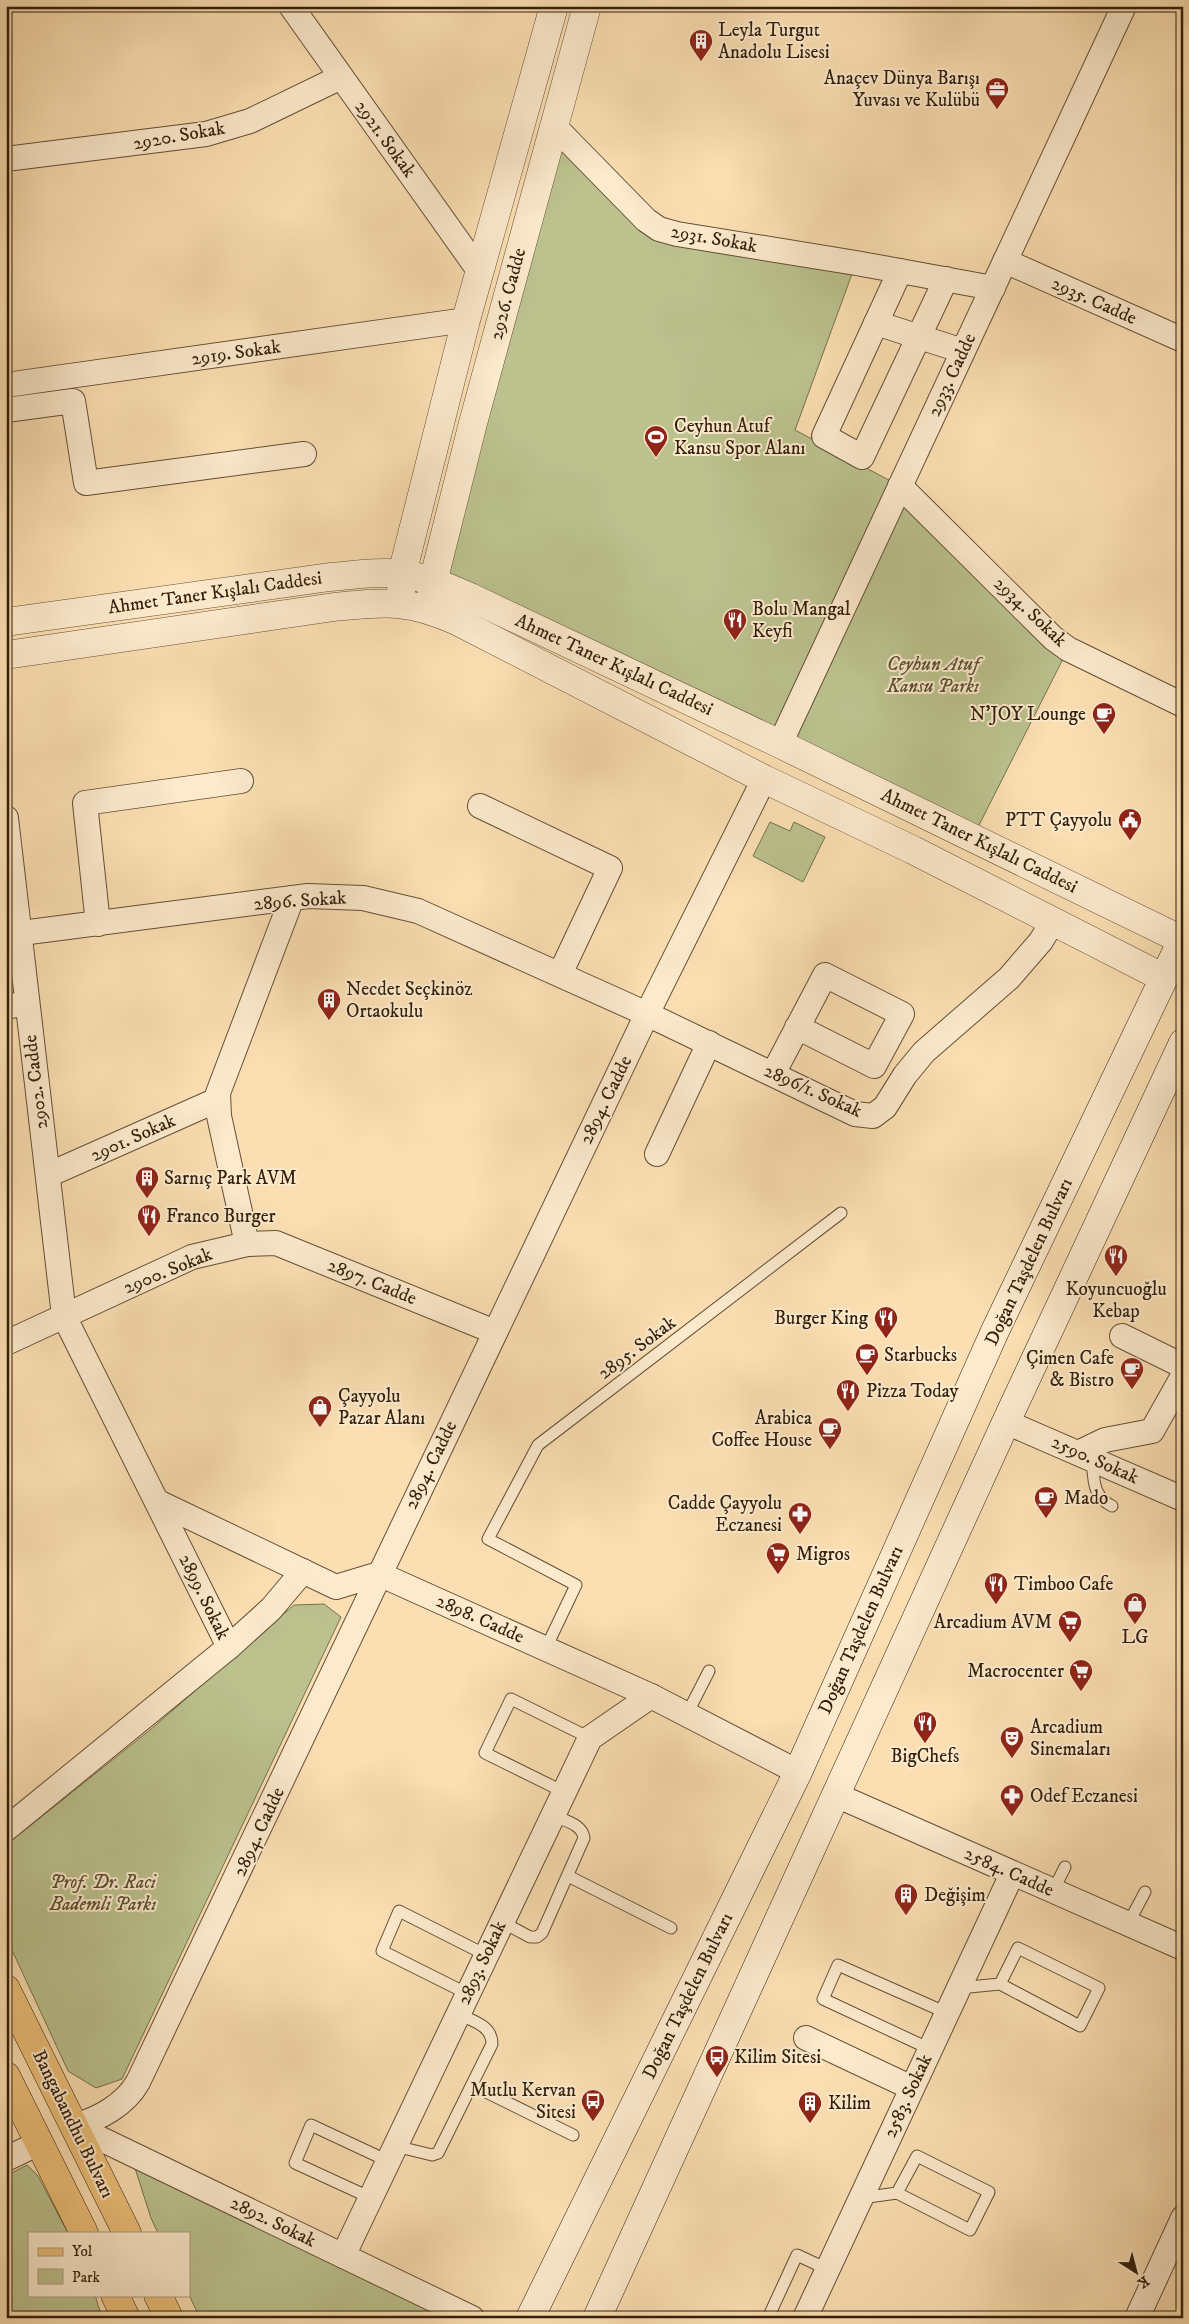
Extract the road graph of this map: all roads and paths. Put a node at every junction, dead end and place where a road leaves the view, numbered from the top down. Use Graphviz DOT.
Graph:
graph roads {
  1 [pos="291,6"];
  2 [pos="554,6"];
  3 [pos="587,6"];
  4 [pos="1124,6"];
  5 [pos="341,77"];
  6 [pos="554,126"];
  7 [pos="6,159"];
  8 [pos="1005,261"];
  9 [pos="900,270"];
  10 [pos="480,272"];
  11 [pos="946,279"];
  12 [pos="993,288"];
  13 [pos="466,320"];
  14 [pos="876,323"];
  15 [pos="919,337"];
  16 [pos="1183,340"];
  17 [pos="963,351"];
  18 [pos="6,385"];
  19 [pos="6,410"];
  20 [pos="304,454"];
  21 [pos="900,486"];
  22 [pos="402,574"];
  23 [pos="433,582"];
  24 [pos="401,603"];
  25 [pos="430,610"];
  26 [pos="6,622"];
  27 [pos="6,655"];
  28 [pos="1183,706"];
  29 [pos="780,744"];
  30 [pos="764,779"];
  31 [pos="242,781"];
  32 [pos="480,806"];
  33 [pos="6,818"];
  34 [pos="292,898"];
  35 [pos="1053,921"];
  36 [pos="98,924"];
  37 [pos="13,935"];
  38 [pos="1182,939"];
  39 [pos="560,974"];
  40 [pos="1164,978"];
  41 [pos="17,1005"];
  42 [pos="648,1014"];
  43 [pos="797,1027"];
  44 [pos="709,1043"];
  45 [pos="1183,1043"];
  46 [pos="773,1074"];
  47 [pos="217,1100"];
  48 [pos="657,1154"];
  49 [pos="48,1175"];
  50 [pos="841,1213"];
  51 [pos="247,1244"];
  52 [pos="64,1316"];
  53 [pos="495,1332"];
  54 [pos="1122,1336"];
  55 [pos="6,1343"];
  56 [pos="1183,1366"];
  57 [pos="1183,1376"];
  58 [pos="1006,1422"];
  59 [pos="1085,1456"];
  60 [pos="1183,1499"];
  61 [pos="158,1502"];
  62 [pos="1112,1506"];
  63 [pos="303,1571"];
  64 [pos="379,1574"];
  65 [pos="229,1647"];
  66 [pos="546,1648"];
  67 [pos="709,1671"];
  68 [pos="652,1696"];
  69 [pos="687,1714"];
  70 [pos="590,1738"];
  71 [pos="798,1772"];
  72 [pos="564,1792"];
  73 [pos="836,1795"];
  74 [pos="553,1815"];
  75 [pos="6,1829"];
  76 [pos="1065,1867"];
  77 [pos="1012,1874"];
  78 [pos="568,1876"];
  79 [pos="1053,1891"];
  80 [pos="1145,1892"];
  81 [pos="502,1922"];
  82 [pos="1128,1924"];
  83 [pos="671,1928"];
  84 [pos="1183,1948"];
  85 [pos="486,1955"];
  86 [pos="1000,1984"];
  87 [pos="959,1988"];
  88 [pos="6,1989"];
  89 [pos="463,2004"];
  90 [pos="947,2013"];
  91 [pos="806,2038"];
  92 [pos="930,2049"];
  93 [pos="6,2076"];
  94 [pos="472,2085"];
  95 [pos="912,2088"];
  96 [pos="74,2126"];
  97 [pos="573,2135"];
  98 [pos="39,2143"];
  99 [pos="392,2154"];
  100 [pos="6,2159"];
  101 [pos="897,2193"];
  102 [pos="371,2198"];
  103 [pos="861,2198"];
  104 [pos="1183,2218"];
  105 [pos="84,2232"];
  106 [pos="127,2232"];
  107 [pos="343,2256"];
  108 [pos="828,2269"];
  109 [pos="115,2296"];
  110 [pos="158,2296"];
  111 [pos="126,2318"];
  112 [pos="169,2318"];
  113 [pos="472,2318"];
  114 [pos="530,2318"];
  115 [pos="597,2318"];
  116 [pos="768,2318"];
  117 [pos="805,2318"];
  118 [pos="1137,2318"];
  1 -- 5 [label="street, 2921. Sokak"];
  2 -- 10 [label="street, 2926. Cadde"];
  3 -- 6 [label="street, 2926. Cadde"];
  4 -- 8 [label="street, 2933. Cadde"];
  5 -- 7 [label="street, 2920. Sokak"];
  5 -- 10 [label="street, 2921. Sokak"];
  6 -- 9 [label="street, 2931. Sokak"];
  6 -- 23 [label="street, 2926. Cadde"];
  8 -- 12 [label="street, 2933. Cadde"];
  8 -- 16 [label="street, 2935. Cadde"];
  9 -- 11 [label="street, 2931. Sokak"];
  9 -- 14 [label="street"];
  10 -- 13 [label="street, 2926. Cadde"];
  11 -- 12 [label="street, 2931. Sokak"];
  11 -- 15 [label="street"];
  12 -- 17 [label="street, 2933. Cadde"];
  13 -- 18 [label="street, 2919. Sokak"];
  13 -- 22 [label="street, 2926. Cadde"];
  14 -- 15 [label="street"];
  14 -- 15 [label="street"];
  15 -- 17 [label="street"];
  17 -- 21 [label="street, 2933. Cadde"];
  19 -- 20 [label="street"];
  21 -- 28 [label="street, 2934. Sokak"];
  21 -- 29 [label="street, 2933. Cadde"];
  22 -- 23 [label="street, Ahmet Taner Kışlalı Caddesi"];
  22 -- 24 [label="street, 2926. Cadde"];
  22 -- 26 [label="street, Ahmet Taner Kışlalı Caddesi"];
  23 -- 25 [label="street, 2926. Cadde"];
  23 -- 29 [label="street, Ahmet Taner Kışlalı Caddesi"];
  24 -- 25 [label="street, Ahmet Taner Kışlalı Caddesi"];
  24 -- 27 [label="street, Ahmet Taner Kışlalı Caddesi"];
  25 -- 30 [label="street, Ahmet Taner Kışlalı Caddesi"];
  29 -- 30 [label="street"];
  29 -- 38 [label="street, Ahmet Taner Kışlalı Caddesi"];
  30 -- 35 [label="street, Ahmet Taner Kışlalı Caddesi"];
  30 -- 42 [label="street, 2894. Cadde"];
  31 -- 36 [label="street"];
  32 -- 39 [label="street"];
  33 -- 37 [label="street, 2902. Cadde"];
  34 -- 36 [label="street, 2896. Sokak"];
  34 -- 39 [label="street, 2896. Sokak"];
  34 -- 47 [label="street"];
  35 -- 40 [label="street, Ahmet Taner Kışlalı Caddesi"];
  35 -- 46 [label="street, 2896/1. Sokak"];
  36 -- 37 [label="street, 2896. Sokak"];
  37 -- 41 [label="street, 2902. Cadde"];
  38 -- 40 [label="street, Doğan Taşdelen Bulvarı"];
  39 -- 42 [label="street, 2896. Sokak"];
  40 -- 71 [label="street, Doğan Taşdelen Bulvarı"];
  41 -- 49 [label="street, 2902. Cadde"];
  42 -- 44 [label="street, 2896/1. Sokak"];
  42 -- 53 [label="street, 2894. Cadde"];
  43 -- 46 [label="street"];
  44 -- 46 [label="street, 2896/1. Sokak"];
  44 -- 48 [label="street"];
  45 -- 58 [label="street"];
  47 -- 49 [label="street, 2901. Sokak"];
  47 -- 51 [label="street"];
  49 -- 52 [label="street, 2902. Cadde"];
  50 -- 66 [label="lane, 2895. Sokak"];
  51 -- 52 [label="street, 2900. Sokak"];
  51 -- 53 [label="street, 2897. Cadde"];
  52 -- 55 [label="street, 2900. Sokak"];
  52 -- 61 [label="street, 2899. Sokak"];
  53 -- 64 [label="street, 2894. Cadde"];
  54 -- 56 [label="street"];
  57 -- 59 [label="street"];
  58 -- 59 [label="street, 2590. Sokak"];
  58 -- 73 [label="street"];
  59 -- 60 [label="street, 2590. Sokak"];
  59 -- 62 [label="lane"];
  61 -- 63 [label="street"];
  61 -- 65 [label="street, 2899. Sokak"];
  63 -- 64 [label="street"];
  63 -- 65 [label="street"];
  64 -- 66 [label="street, 2898. Cadde"];
  64 -- 96 [label="street, 2894. Cadde"];
  65 -- 75 [label="street, 2899. Sokak"];
  66 -- 68 [label="street, 2898. Cadde"];
  67 -- 69 [label="lane"];
  68 -- 69 [label="street, 2898. Cadde"];
  68 -- 70 [label="street"];
  69 -- 71 [label="street, 2898. Cadde"];
  70 -- 72 [label="street, 2893. Sokak"];
  70 -- 72 [label="lane"];
  71 -- 114 [label="street, Doğan Taşdelen Bulvarı"];
  72 -- 74 [label="street, 2893. Sokak"];
  73 -- 77 [label="street, 2584. Cadde"];
  73 -- 115 [label="street"];
  74 -- 78 [label="lane"];
  74 -- 81 [label="street, 2893. Sokak"];
  76 -- 79 [label="lane"];
  77 -- 79 [label="street, 2584. Cadde"];
  77 -- 87 [label="street, 2583. Sokak"];
  78 -- 81 [label="lane"];
  78 -- 83 [label="lane"];
  79 -- 82 [label="street, 2584. Cadde"];
  80 -- 82 [label="lane"];
  81 -- 85 [label="street, 2893. Sokak"];
  82 -- 84 [label="street, 2584. Cadde"];
  85 -- 89 [label="street, 2893. Sokak"];
  85 -- 89 [label="lane"];
  86 -- 86 [label="lane"];
  86 -- 87 [label="lane"];
  87 -- 90 [label="street, 2583. Sokak"];
  88 -- 96 [label="main road, Bangabandhu Bulvarı"];
  89 -- 94 [label="lane"];
  89 -- 99 [label="street, 2893. Sokak"];
  90 -- 92 [label="street, 2583. Sokak"];
  90 -- 92 [label="lane"];
  91 -- 95 [label="street"];
  92 -- 95 [label="street, 2583. Sokak"];
  93 -- 98 [label="main road, Bangabandhu Bulvarı"];
  94 -- 97 [label="lane"];
  94 -- 99 [label="lane"];
  95 -- 103 [label="street, 2583. Sokak"];
  96 -- 98 [label="main road"];
  96 -- 106 [label="main road, Bangabandhu Bulvarı"];
  96 -- 107 [label="street, 2892. Sokak"];
  98 -- 100 [label="street"];
  98 -- 105 [label="main road, Bangabandhu Bulvarı"];
  99 -- 102 [label="street, 2893. Sokak"];
  99 -- 102 [label="lane"];
  101 -- 101 [label="lane"];
  101 -- 103 [label="lane"];
  102 -- 107 [label="street, 2893. Sokak"];
  103 -- 108 [label="street, 2583. Sokak"];
  104 -- 118 [label="street"];
  107 -- 113 [label="street, 2892. Sokak"];
  108 -- 116 [label="lane"];
  108 -- 117 [label="street, 2583. Sokak"];
  109 -- 111 [label="main road"];
  110 -- 112 [label="main road"];
}
